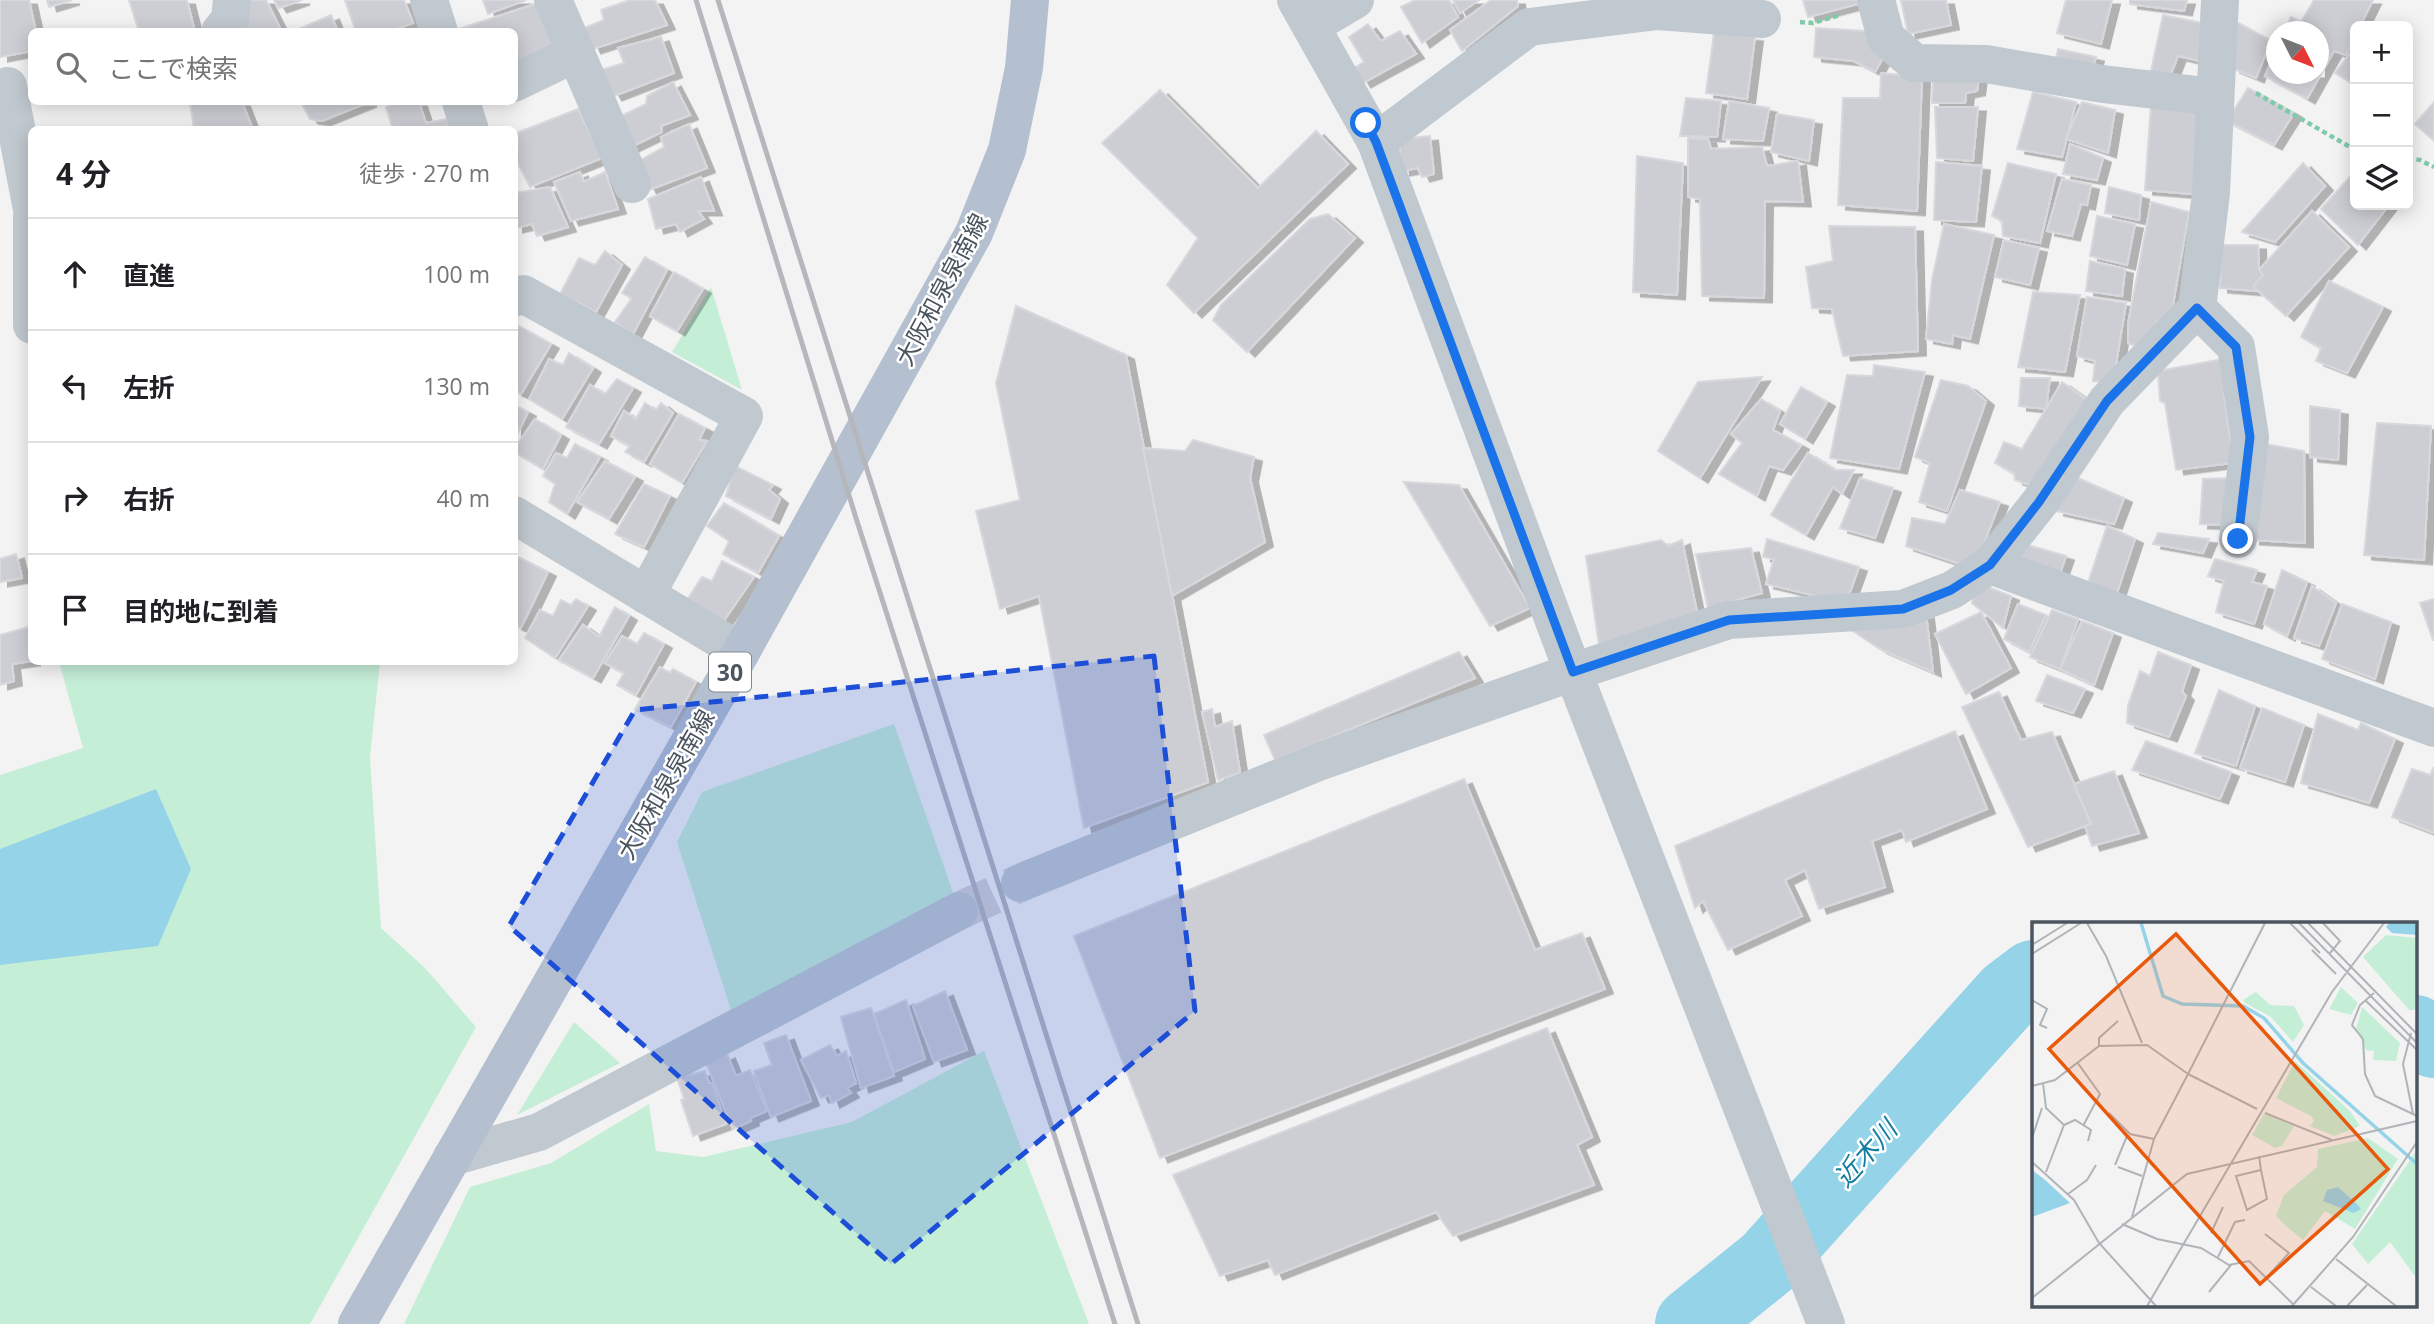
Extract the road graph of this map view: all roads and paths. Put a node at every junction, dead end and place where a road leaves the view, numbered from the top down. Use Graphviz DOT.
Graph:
graph roads {
  1 [pos="232,0"];
  2 [pos="429,0"];
  3 [pos="553,0"];
  4 [pos="1030,0"];
  5 [pos="1355,0"];
  6 [pos="2220,0"];
  7 [pos="1877,2"];
  8 [pos="1303,13"];
  9 [pos="1762,19"];
  10 [pos="223,28"];
  11 [pos="438,28"];
  12 [pos="576,53"];
  13 [pos="518,81"];
  14 [pos="13,84"];
  15 [pos="2216,87"];
  16 [pos="1376,142"];
  17 [pos="2350,147"];
  18 [pos="2413,159"];
  19 [pos="2434,167"];
  20 [pos="28,183"];
  21 [pos="632,184"];
  22 [pos="518,296"];
  23 [pos="2197,308"];
  24 [pos="518,517"];
  25 [pos="2238,539"];
  26 [pos="1990,565"];
  27 [pos="646,595"];
  28 [pos="741,652"];
  29 [pos="1573,672"];
  30 [pos="2434,728"];
  31 [pos="1020,883"];
  32 [pos="959,911"];
  33 [pos="452,1157"];
  34 [pos="358,1321"];
  35 [pos="1826,1324"];
  1 -- 10 [label="street"];
  2 -- 11 [label="street"];
  3 -- 12 [label="street"];
  4 -- 28 [label="main road, 大阪和泉泉南線 / 30"];
  5 -- 8 [label="street"];
  6 -- 15 [label="street"];
  7 -- 9 [label="path"];
  7 -- 15 [label="street"];
  8 -- 16 [label="street"];
  9 -- 16 [label="street"];
  12 -- 13 [label="street"];
  12 -- 21 [label="street"];
  14 -- 20 [label="street"];
  15 -- 17 [label="path"];
  15 -- 23 [label="street"];
  16 -- 29 [label="street"];
  18 -- 19 [label="path"];
  22 -- 27 [label="street"];
  23 -- 25 [label="street"];
  23 -- 26 [label="street"];
  24 -- 27 [label="street"];
  26 -- 29 [label="street"];
  26 -- 30 [label="street"];
  27 -- 28 [label="street"];
  28 -- 33 [label="main road, 大阪和泉泉南線 / 30"];
  29 -- 31 [label="street"];
  29 -- 35 [label="street"];
  32 -- 33 [label="street"];
  33 -- 34 [label="main road, 大阪和泉泉南線 / 30"];
}
